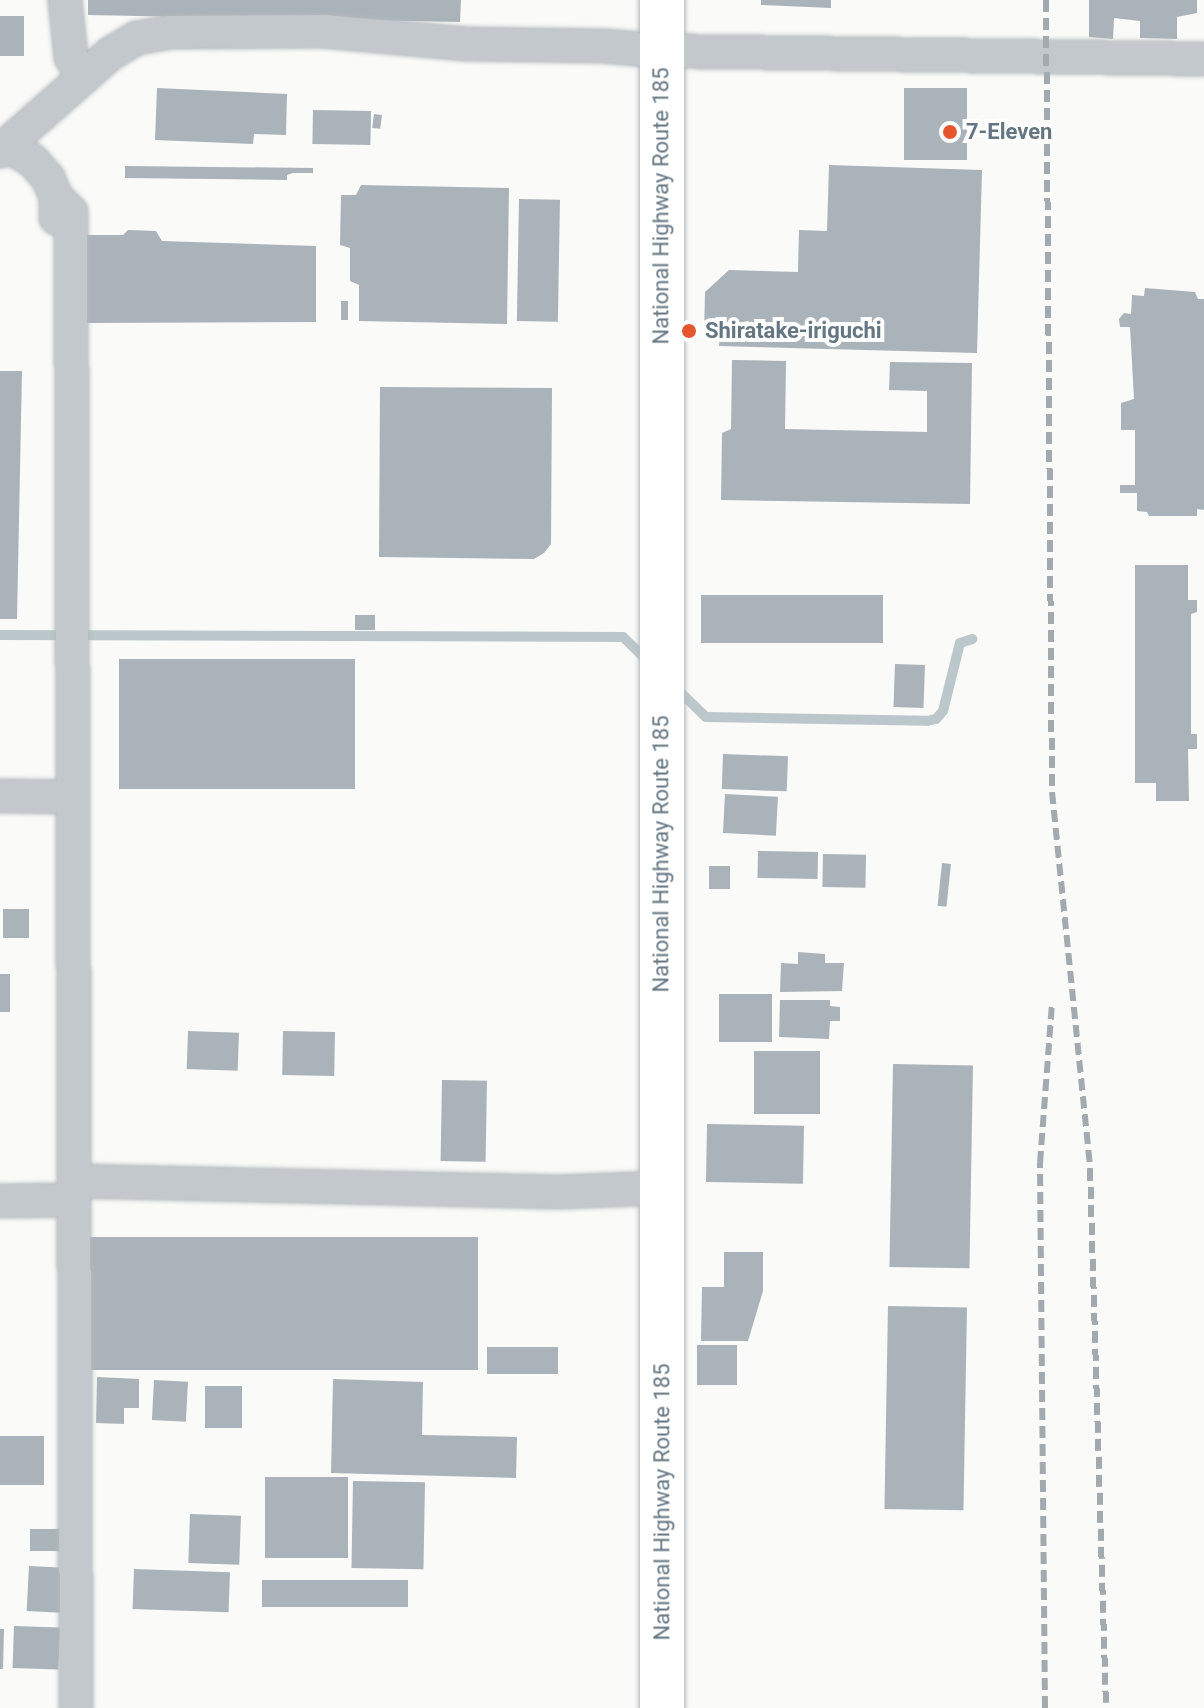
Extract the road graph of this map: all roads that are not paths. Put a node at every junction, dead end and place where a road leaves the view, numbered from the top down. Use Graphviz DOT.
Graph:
graph roads {
  1 [pos="65,0"];
  2 [pos="662,0"];
  3 [pos="661,51"];
  4 [pos="1204,59"];
  5 [pos="83,77"];
  6 [pos="5,148"];
  7 [pos="62,637"];
  8 [pos="51,694"];
  9 [pos="0,796"];
  10 [pos="73,797"];
  11 [pos="661,1188"];
  12 [pos="74,1191"];
  13 [pos="0,1201"];
  14 [pos="76,1708"];
  15 [pos="662,1708"];
  1 -- 5 [label="street"];
  2 -- 3 [label="highway, National Highway Route 185"];
  3 -- 4 [label="street"];
  3 -- 5 [label="street"];
  3 -- 11 [label="highway, National Highway Route 185"];
  5 -- 6 [label="street"];
  6 -- 7 [label="street"];
  7 -- 8 [label="street"];
  7 -- 10 [label="street"];
  9 -- 10 [label="street"];
  10 -- 12 [label="street"];
  11 -- 12 [label="street"];
  11 -- 15 [label="highway, National Highway Route 185"];
  12 -- 13 [label="street"];
  12 -- 14 [label="street"];
}
